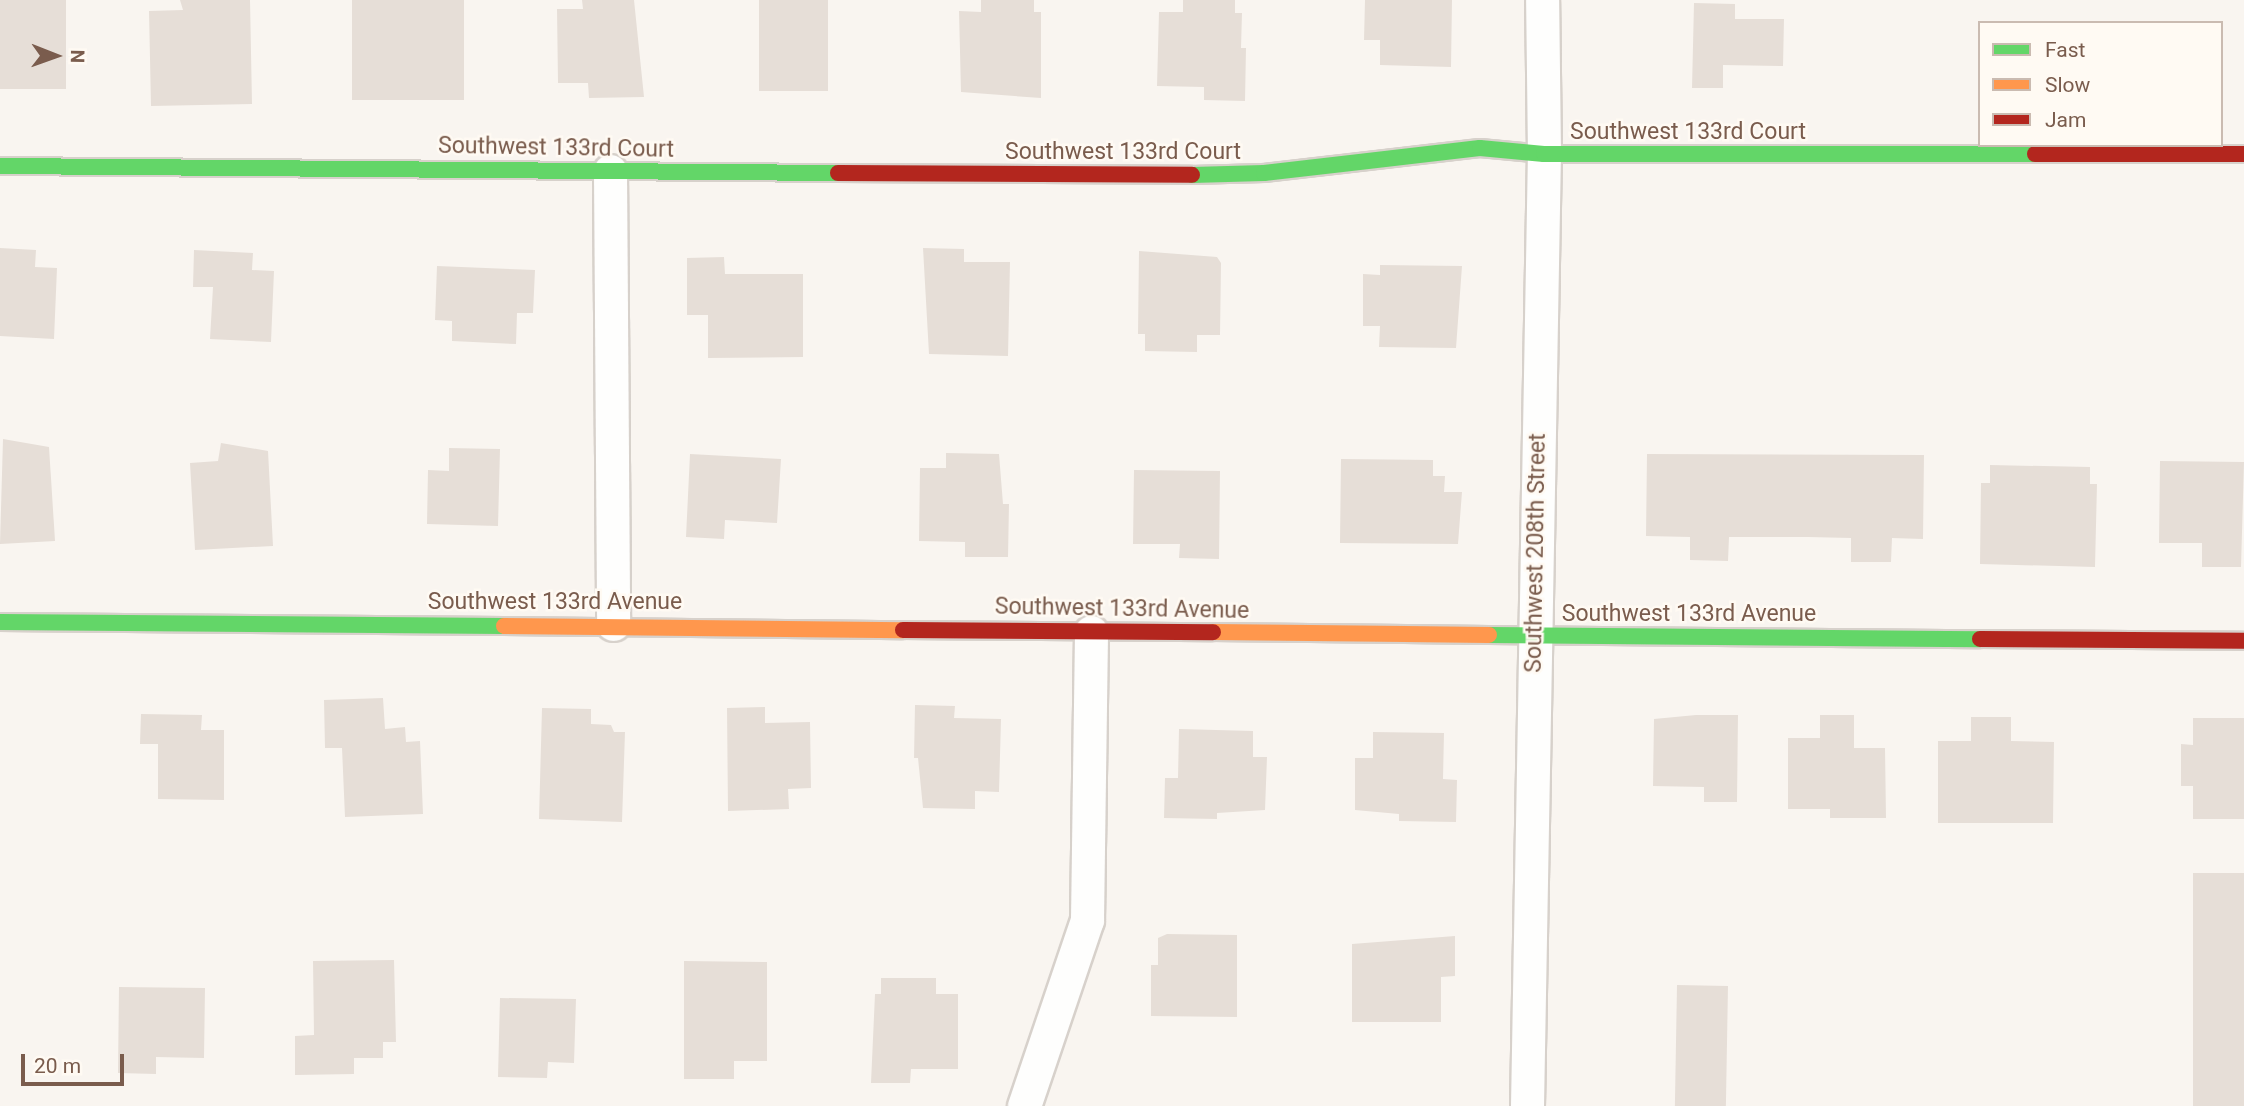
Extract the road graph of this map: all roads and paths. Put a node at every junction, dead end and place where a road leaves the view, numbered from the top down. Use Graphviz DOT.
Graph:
graph roads {
  1 [pos="1542,0"];
  2 [pos="1544,154"];
  3 [pos="2244,154"];
  4 [pos="0,166"];
  5 [pos="610,171"];
  6 [pos="0,622"];
  7 [pos="613,624"];
  8 [pos="1091,632"];
  9 [pos="1535,636"];
  10 [pos="2244,641"];
  11 [pos="1024,1106"];
  12 [pos="1527,1106"];
  1 -- 2 [label="street, Southwest 208th Street"];
  2 -- 3 [label="street, Southwest 133rd Court"];
  2 -- 5 [label="street, Southwest 133rd Court"];
  2 -- 9 [label="street, Southwest 208th Street"];
  4 -- 5 [label="street, Southwest 133rd Court"];
  5 -- 7 [label="street"];
  6 -- 7 [label="street, Southwest 133rd Avenue"];
  7 -- 8 [label="street, Southwest 133rd Avenue"];
  8 -- 9 [label="street, Southwest 133rd Avenue"];
  8 -- 11 [label="street"];
  9 -- 10 [label="street, Southwest 133rd Avenue"];
  9 -- 12 [label="street, Southwest 208th Street"];
}
